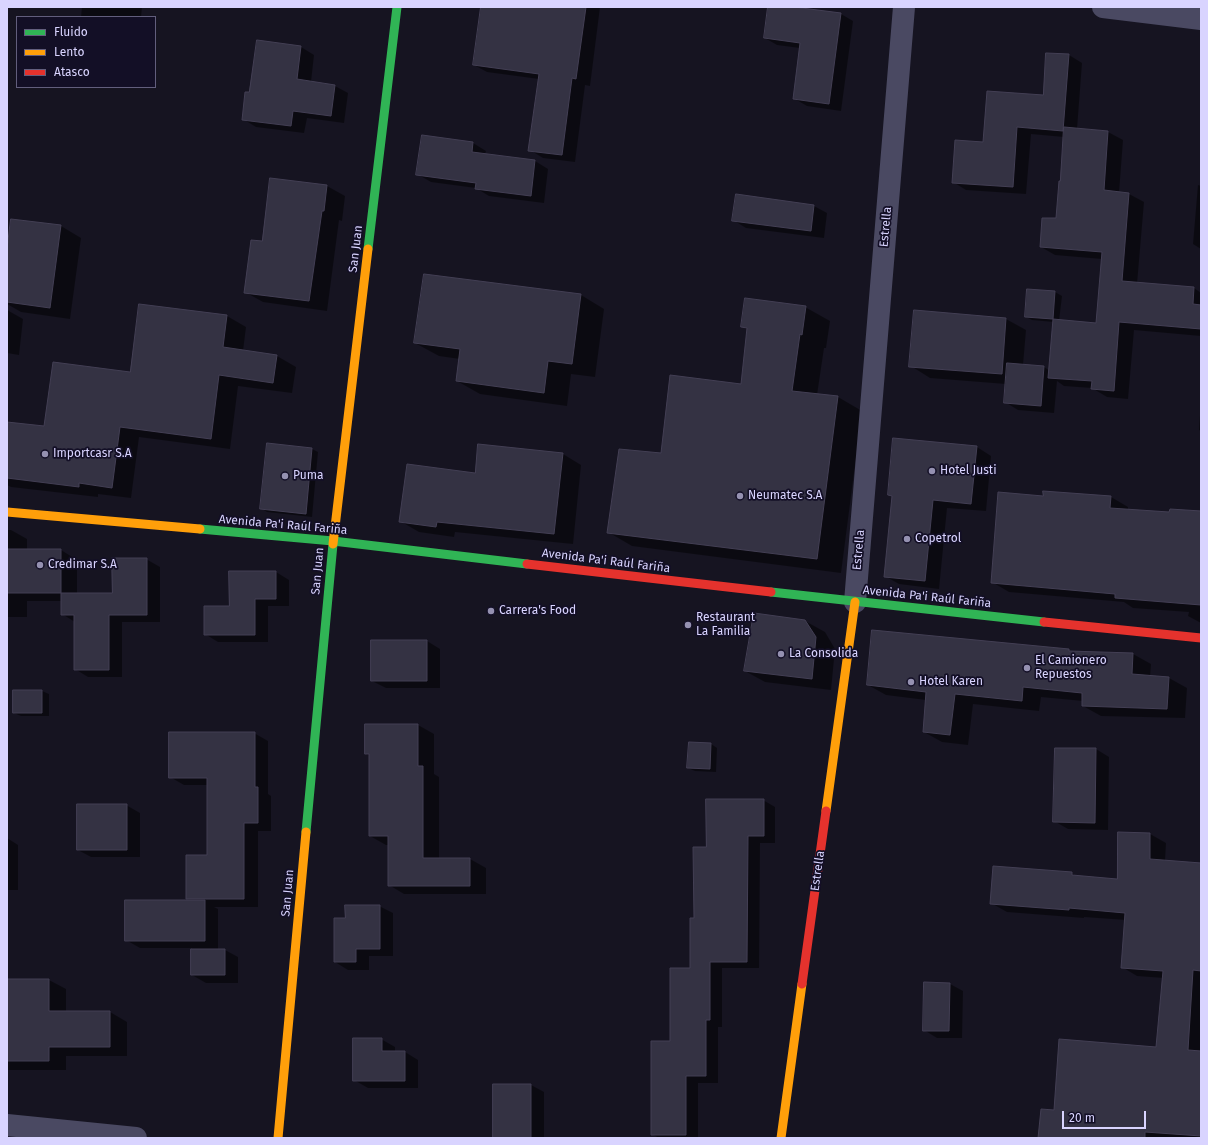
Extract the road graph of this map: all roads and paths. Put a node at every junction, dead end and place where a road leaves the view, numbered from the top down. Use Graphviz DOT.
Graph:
graph roads {
  1 [pos="397,7"];
  2 [pos="904,7"];
  3 [pos="1103,7"];
  4 [pos="1201,19"];
  5 [pos="7,512"];
  6 [pos="333,541"];
  7 [pos="855,602"];
  8 [pos="1201,638"];
  9 [pos="7,1125"];
  10 [pos="136,1138"];
  11 [pos="278,1138"];
  12 [pos="781,1138"];
  1 -- 6 [label="main road, San Juan"];
  2 -- 7 [label="street, Estrella"];
  3 -- 4 [label="street"];
  5 -- 6 [label="main road, Avenida Pa'i Raúl Fariña"];
  6 -- 7 [label="main road, Avenida Pa'i Raúl Fariña"];
  6 -- 11 [label="main road, San Juan"];
  7 -- 8 [label="main road, Avenida Pa'i Raúl Fariña"];
  7 -- 12 [label="main road, Estrella"];
  9 -- 10 [label="street"];
}
